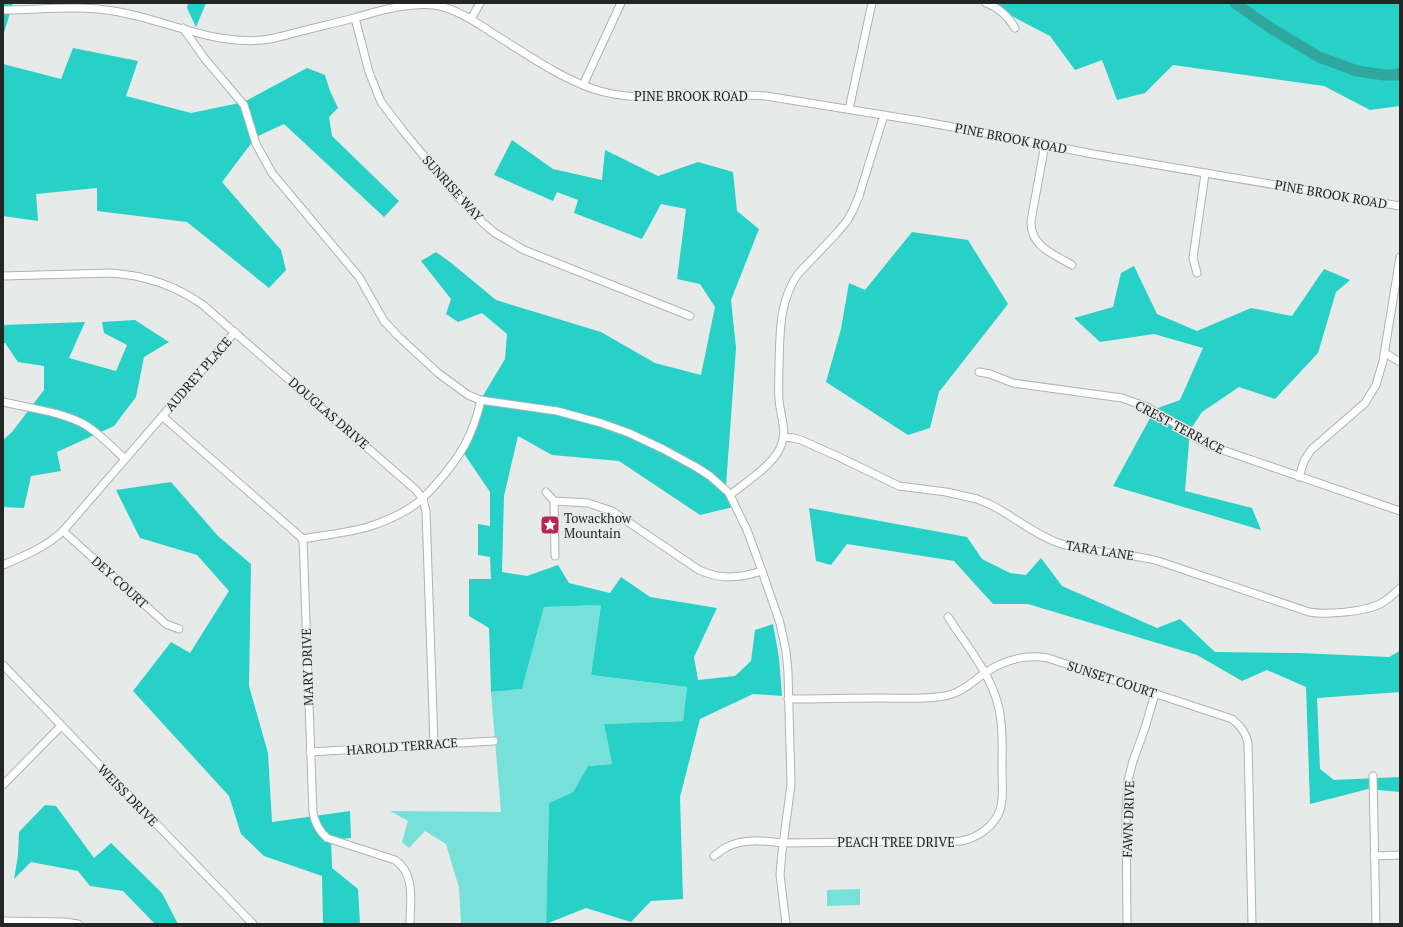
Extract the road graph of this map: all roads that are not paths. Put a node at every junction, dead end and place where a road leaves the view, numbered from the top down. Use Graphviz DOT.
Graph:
graph roads {
  1 [pos="480,3"];
  2 [pos="621,3"];
  3 [pos="872,3"];
  4 [pos="986,3"];
  5 [pos="3,10"];
  6 [pos="355,18"];
  7 [pos="471,19"];
  8 [pos="183,28"];
  9 [pos="1015,28"];
  10 [pos="583,85"];
  11 [pos="849,109"];
  12 [pos="884,115"];
  13 [pos="1045,144"];
  14 [pos="1205,174"];
  15 [pos="1400,206"];
  16 [pos="1400,257"];
  17 [pos="1072,265"];
  18 [pos="1197,273"];
  19 [pos="3,276"];
  20 [pos="690,316"];
  21 [pos="235,332"];
  22 [pos="1385,353"];
  23 [pos="1400,362"];
  24 [pos="979,372"];
  25 [pos="481,400"];
  26 [pos="3,402"];
  27 [pos="162,416"];
  28 [pos="784,437"];
  29 [pos="125,459"];
  30 [pos="1299,477"];
  31 [pos="546,492"];
  32 [pos="730,495"];
  33 [pos="423,499"];
  34 [pos="554,501"];
  35 [pos="1400,511"];
  36 [pos="63,531"];
  37 [pos="302,539"];
  38 [pos="555,556"];
  39 [pos="3,565"];
  40 [pos="762,571"];
  41 [pos="1400,588"];
  42 [pos="948,617"];
  43 [pos="179,629"];
  44 [pos="3,665"];
  45 [pos="984,673"];
  46 [pos="1155,694"];
  47 [pos="788,699"];
  48 [pos="62,726"];
  49 [pos="494,741"];
  50 [pos="434,744"];
  51 [pos="310,752"];
  52 [pos="1373,776"];
  53 [pos="3,785"];
  54 [pos="783,843"];
  55 [pos="1400,855"];
  56 [pos="714,856"];
  57 [pos="1374,856"];
  58 [pos="3,921"];
  59 [pos="78,924"];
  60 [pos="254,924"];
  61 [pos="410,924"];
  62 [pos="786,924"];
  63 [pos="1127,924"];
  64 [pos="1252,924"];
  65 [pos="1376,924"];
  1 -- 7 [label="street"];
  2 -- 10 [label="street"];
  3 -- 11 [label="street"];
  4 -- 9 [label="street"];
  5 -- 8 [label="street, PINE BROOK ROAD"];
  6 -- 7 [label="street, PINE BROOK ROAD"];
  6 -- 8 [label="street, PINE BROOK ROAD"];
  6 -- 20 [label="street, SUNRISE WAY"];
  7 -- 10 [label="street, PINE BROOK ROAD"];
  8 -- 25 [label="street"];
  10 -- 11 [label="street, PINE BROOK ROAD"];
  11 -- 12 [label="street, PINE BROOK ROAD"];
  12 -- 13 [label="street, PINE BROOK ROAD"];
  12 -- 28 [label="street"];
  13 -- 14 [label="street, PINE BROOK ROAD"];
  13 -- 17 [label="street"];
  14 -- 15 [label="street, PINE BROOK ROAD"];
  14 -- 18 [label="street"];
  16 -- 22 [label="street"];
  19 -- 21 [label="street, DOUGLAS DRIVE"];
  21 -- 27 [label="street, AUDREY PLACE"];
  21 -- 33 [label="street, DOUGLAS DRIVE"];
  22 -- 23 [label="street"];
  22 -- 30 [label="street"];
  24 -- 30 [label="street, CREST TERRACE"];
  25 -- 32 [label="street"];
  25 -- 33 [label="street"];
  26 -- 29 [label="street"];
  27 -- 29 [label="street, AUDREY PLACE"];
  27 -- 37 [label="street"];
  28 -- 32 [label="street"];
  28 -- 41 [label="street, TARA LANE"];
  29 -- 36 [label="street, AUDREY PLACE"];
  30 -- 35 [label="street, CREST TERRACE"];
  31 -- 34 [label="street"];
  32 -- 40 [label="street"];
  33 -- 37 [label="street"];
  33 -- 50 [label="street"];
  34 -- 38 [label="street"];
  34 -- 40 [label="street"];
  36 -- 39 [label="street, AUDREY PLACE"];
  36 -- 43 [label="street, DEY COURT"];
  37 -- 51 [label="street, MARY DRIVE"];
  40 -- 47 [label="street"];
  42 -- 45 [label="street, PEACH TREE DRIVE"];
  44 -- 48 [label="street, WEISS DRIVE"];
  45 -- 46 [label="street, SUNSET COURT"];
  45 -- 47 [label="street, SUNSET COURT"];
  45 -- 54 [label="street, PEACH TREE DRIVE"];
  46 -- 63 [label="street, FAWN DRIVE"];
  46 -- 64 [label="street, SUNSET COURT"];
  47 -- 54 [label="street"];
  48 -- 53 [label="street"];
  48 -- 60 [label="street, WEISS DRIVE"];
  49 -- 50 [label="street, HAROLD TERRACE"];
  50 -- 51 [label="street, HAROLD TERRACE"];
  51 -- 61 [label="street, MARY DRIVE"];
  52 -- 57 [label="street"];
  54 -- 56 [label="street, PEACH TREE DRIVE"];
  54 -- 62 [label="street"];
  55 -- 57 [label="street"];
  57 -- 65 [label="street"];
  58 -- 59 [label="street"];
}
